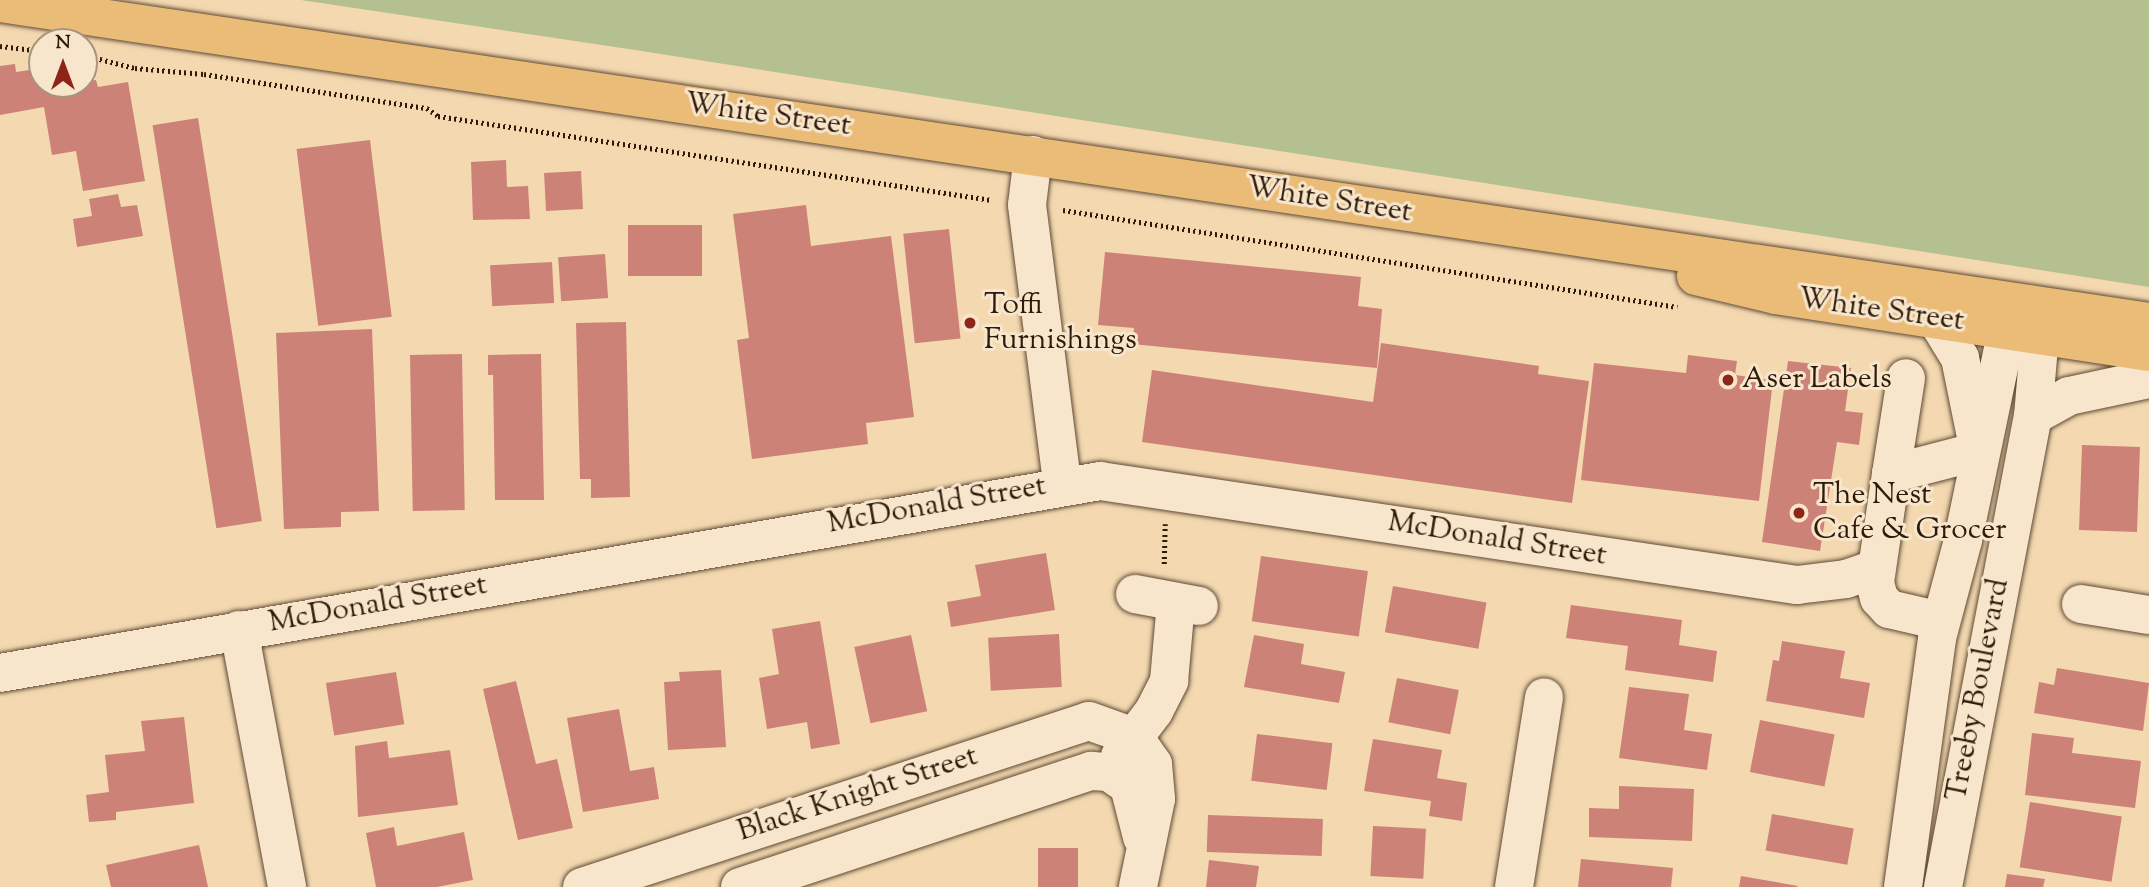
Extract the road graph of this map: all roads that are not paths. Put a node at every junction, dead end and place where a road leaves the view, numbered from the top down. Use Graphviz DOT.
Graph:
graph roads {
  1 [pos="0,3"];
  2 [pos="1033,155"];
  3 [pos="1535,233"];
  4 [pos="1936,319"];
  5 [pos="2149,321"];
  6 [pos="2026,322"];
  7 [pos="2149,352"];
  8 [pos="1906,379"];
  9 [pos="2149,379"];
  10 [pos="2033,416"];
  11 [pos="1979,451"];
  12 [pos="1891,474"];
  13 [pos="1062,484"];
  14 [pos="2007,539"];
  15 [pos="1875,569"];
  16 [pos="1169,601"];
  17 [pos="2081,604"];
  18 [pos="2149,615"];
  19 [pos="1941,621"];
  20 [pos="239,630"];
  21 [pos="0,673"];
  22 [pos="1544,696"];
  23 [pos="1134,737"];
  24 [pos="1109,772"];
  25 [pos="1144,849"];
  26 [pos="640,878"];
  27 [pos="287,887"];
  28 [pos="582,887"];
  29 [pos="740,887"];
  30 [pos="1138,887"];
  31 [pos="1514,887"];
  32 [pos="1903,887"];
  33 [pos="1943,887"];
  1 -- 2 [label="main road, White Street"];
  2 -- 3 [label="main road, White Street"];
  2 -- 13 [label="street"];
  3 -- 4 [label="main road, White Street"];
  3 -- 6 [label="main road, White Street"];
  4 -- 6 [label="main road, White Street"];
  4 -- 11 [label="street"];
  5 -- 6 [label="main road, White Street"];
  6 -- 7 [label="main road, White Street"];
  6 -- 10 [label="street, Treeby Boulevard"];
  6 -- 11 [label="street, Treeby Boulevard"];
  8 -- 12 [label="street"];
  9 -- 10 [label="street"];
  10 -- 14 [label="street, Treeby Boulevard"];
  11 -- 12 [label="street"];
  11 -- 19 [label="street, Treeby Boulevard"];
  12 -- 15 [label="street"];
  13 -- 15 [label="street, McDonald Street"];
  13 -- 20 [label="street, McDonald Street"];
  14 -- 19 [label="street"];
  14 -- 33 [label="street, Treeby Boulevard"];
  15 -- 19 [label="street"];
  16 -- 23 [label="street"];
  17 -- 18 [label="street"];
  19 -- 32 [label="street, Treeby Boulevard"];
  20 -- 21 [label="street, McDonald Street"];
  20 -- 27 [label="street"];
  22 -- 31 [label="street"];
  23 -- 24 [label="street"];
  23 -- 25 [label="street"];
  23 -- 26 [label="street, Black Knight Street"];
  24 -- 25 [label="street"];
  24 -- 29 [label="street, Black Knight Street"];
  25 -- 30 [label="street"];
  26 -- 28 [label="street, Black Knight Street"];
}
